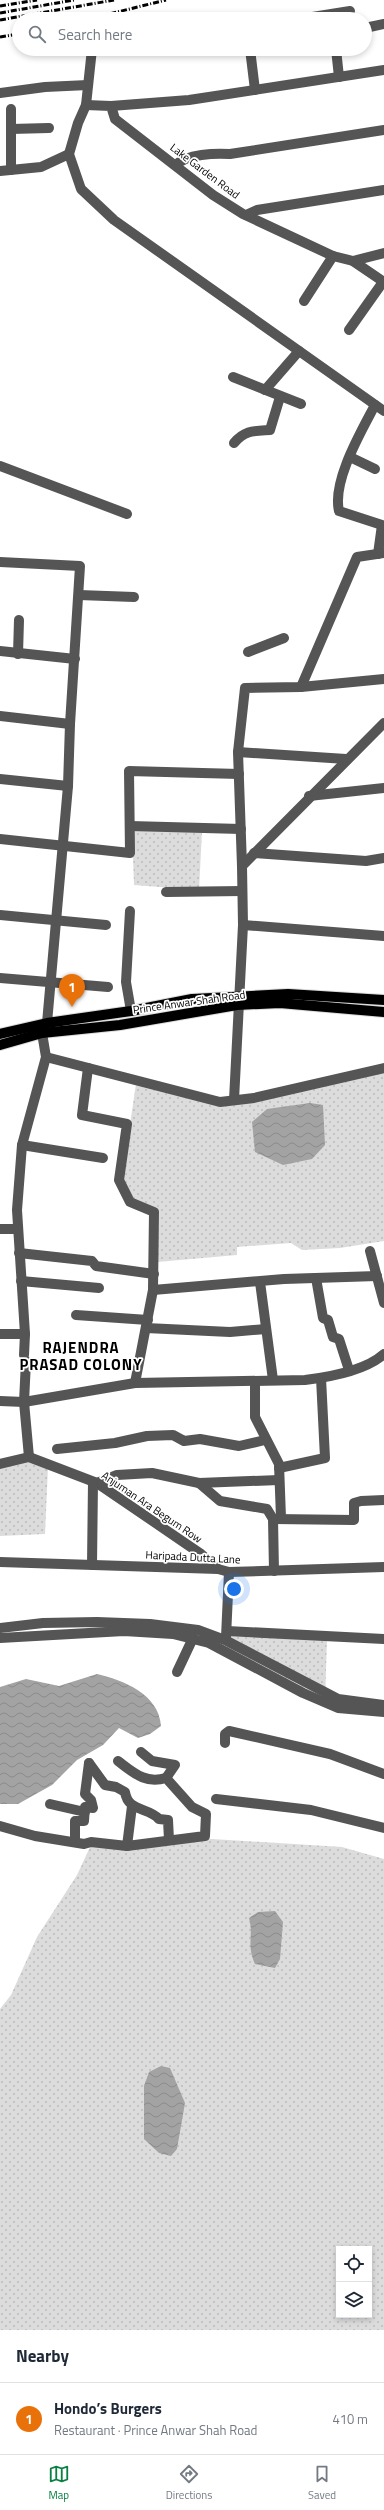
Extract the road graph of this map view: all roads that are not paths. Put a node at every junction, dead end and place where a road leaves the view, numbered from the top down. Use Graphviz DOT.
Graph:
graph roads {
  1 [pos="350,11"];
  2 [pos="346,12"];
  3 [pos="384,24"];
  4 [pos="372,27"];
  5 [pos="91,56"];
  6 [pos="251,56"];
  7 [pos="337,56"];
  8 [pos="384,70"];
  9 [pos="339,77"];
  10 [pos="88,85"];
  11 [pos="255,90"];
  12 [pos="0,93"];
  13 [pos="86,105"];
  14 [pos="111,106"];
  15 [pos="11,109"];
  16 [pos="49,128"];
  17 [pos="11,129"];
  18 [pos="384,130"];
  19 [pos="69,154"];
  20 [pos="176,165"];
  21 [pos="12,170"];
  22 [pos="0,171"];
  23 [pos="384,190"];
  24 [pos="246,215"];
  25 [pos="384,252"];
  26 [pos="333,256"];
  27 [pos="353,261"];
  28 [pos="384,282"];
  29 [pos="304,301"];
  30 [pos="349,330"];
  31 [pos="299,351"];
  32 [pos="233,377"];
  33 [pos="265,390"];
  34 [pos="280,397"];
  35 [pos="301,404"];
  36 [pos="380,408"];
  37 [pos="234,443"];
  38 [pos="350,457"];
  39 [pos="0,466"];
  40 [pos="375,469"];
  41 [pos="128,514"];
  42 [pos="381,553"];
  43 [pos="0,562"];
  44 [pos="78,595"];
  45 [pos="134,597"];
  46 [pos="19,620"];
  47 [pos="284,638"];
  48 [pos="0,651"];
  49 [pos="248,652"];
  50 [pos="18,654"];
  51 [pos="75,659"];
  52 [pos="384,679"];
  53 [pos="301,687"];
  54 [pos="0,716"];
  55 [pos="384,723"];
  56 [pos="70,724"];
  57 [pos="238,752"];
  58 [pos="346,759"];
  59 [pos="239,774"];
  60 [pos="0,779"];
  61 [pos="68,786"];
  62 [pos="384,788"];
  63 [pos="309,796"];
  64 [pos="130,826"];
  65 [pos="241,829"];
  66 [pos="0,839"];
  67 [pos="63,848"];
  68 [pos="254,853"];
  69 [pos="384,858"];
  70 [pos="242,866"];
  71 [pos="242,891"];
  72 [pos="166,892"];
  73 [pos="130,911"];
  74 [pos="0,915"];
  75 [pos="55,921"];
  76 [pos="106,925"];
  77 [pos="242,925"];
  78 [pos="384,936"];
  79 [pos="0,978"];
  80 [pos="49,983"];
  81 [pos="108,987"];
  82 [pos="384,1000"];
  83 [pos="237,1001"];
  84 [pos="131,1011"];
  85 [pos="384,1012"];
  86 [pos="46,1023"];
  87 [pos="42,1033"];
  88 [pos="0,1034"];
  89 [pos="0,1045"];
  90 [pos="46,1057"];
  91 [pos="88,1068"];
  92 [pos="384,1068"];
  93 [pos="234,1100"];
  94 [pos="22,1144"];
  95 [pos="103,1158"];
  96 [pos="0,1229"];
  97 [pos="18,1229"];
  98 [pos="370,1251"];
  99 [pos="19,1253"];
  100 [pos="154,1274"];
  101 [pos="377,1276"];
  102 [pos="316,1278"];
  103 [pos="21,1281"];
  104 [pos="260,1282"];
  105 [pos="99,1288"];
  106 [pos="153,1290"];
  107 [pos="384,1303"];
  108 [pos="76,1315"];
  109 [pos="147,1324"];
  110 [pos="266,1329"];
  111 [pos="0,1334"];
  112 [pos="25,1334"];
  113 [pos="384,1354"];
  114 [pos="349,1370"];
  115 [pos="321,1378"];
  116 [pos="273,1380"];
  117 [pos="255,1381"];
  118 [pos="135,1383"];
  119 [pos="0,1401"];
  120 [pos="24,1402"];
  121 [pos="265,1440"];
  122 [pos="57,1448"];
  123 [pos="29,1457"];
  124 [pos="0,1464"];
  125 [pos="279,1468"];
  126 [pos="279,1480"];
  127 [pos="95,1482"];
  128 [pos="199,1483"];
  129 [pos="384,1500"];
  130 [pos="277,1519"];
  131 [pos="0,1562"];
  132 [pos="92,1566"];
  133 [pos="384,1566"];
  134 [pos="218,1569"];
  135 [pos="274,1571"];
  136 [pos="229,1572"];
  137 [pos="0,1628"];
  138 [pos="226,1635"];
  139 [pos="0,1638"];
  140 [pos="194,1638"];
  141 [pos="384,1639"];
  142 [pos="226,1651"];
  143 [pos="177,1672"];
  144 [pos="384,1704"];
  145 [pos="384,1712"];
  146 [pos="225,1744"];
  147 [pos="142,1752"];
  148 [pos="118,1761"];
  149 [pos="384,1774"];
  150 [pos="166,1778"];
  151 [pos="216,1799"];
  152 [pos="50,1804"];
  153 [pos="132,1806"];
  154 [pos="85,1812"];
  155 [pos="0,1826"];
  156 [pos="384,1828"];
  157 [pos="169,1840"];
  158 [pos="75,1842"];
  159 [pos="127,1846"];
  1 -- 2 [label="street"];
  3 -- 4 [label="street"];
  5 -- 10 [label="street"];
  6 -- 11 [label="street"];
  7 -- 9 [label="street"];
  8 -- 9 [label="street"];
  9 -- 11 [label="street"];
  10 -- 12 [label="street"];
  10 -- 13 [label="street"];
  11 -- 14 [label="street"];
  13 -- 14 [label="street"];
  13 -- 19 [label="street"];
  14 -- 20 [label="street, Lake Garden Road"];
  15 -- 17 [label="street"];
  16 -- 17 [label="street"];
  17 -- 21 [label="street"];
  18 -- 20 [label="street"];
  19 -- 21 [label="street"];
  19 -- 31 [label="street"];
  20 -- 24 [label="street, Lake Garden Road"];
  21 -- 22 [label="street"];
  23 -- 24 [label="street"];
  24 -- 26 [label="street, Lake Garden Road"];
  25 -- 27 [label="street"];
  26 -- 27 [label="street, Lake Garden Road"];
  26 -- 29 [label="street"];
  27 -- 28 [label="street, Lake Garden Road"];
  28 -- 30 [label="street"];
  31 -- 33 [label="street"];
  31 -- 36 [label="street"];
  32 -- 33 [label="street"];
  33 -- 34 [label="street"];
  34 -- 35 [label="street"];
  34 -- 37 [label="street"];
  36 -- 38 [label="street"];
  38 -- 40 [label="street"];
  38 -- 42 [label="street"];
  39 -- 41 [label="street"];
  42 -- 53 [label="street"];
  43 -- 44 [label="street"];
  44 -- 45 [label="street"];
  44 -- 51 [label="street"];
  46 -- 50 [label="street"];
  47 -- 49 [label="street"];
  48 -- 50 [label="street"];
  50 -- 51 [label="street"];
  51 -- 56 [label="street"];
  52 -- 53 [label="street"];
  53 -- 57 [label="street"];
  54 -- 56 [label="street"];
  55 -- 58 [label="street"];
  56 -- 61 [label="street"];
  57 -- 58 [label="street"];
  57 -- 59 [label="street"];
  58 -- 63 [label="street"];
  59 -- 64 [label="street"];
  59 -- 65 [label="street"];
  60 -- 61 [label="street"];
  61 -- 67 [label="street"];
  62 -- 63 [label="street"];
  63 -- 68 [label="street"];
  64 -- 65 [label="street"];
  64 -- 67 [label="street"];
  65 -- 70 [label="street"];
  66 -- 67 [label="street"];
  67 -- 75 [label="street"];
  68 -- 69 [label="street"];
  68 -- 70 [label="street"];
  70 -- 71 [label="street"];
  71 -- 72 [label="street"];
  71 -- 77 [label="street"];
  73 -- 84 [label="street"];
  74 -- 75 [label="street"];
  75 -- 76 [label="street"];
  75 -- 80 [label="street"];
  77 -- 78 [label="street"];
  77 -- 83 [label="street"];
  79 -- 80 [label="street"];
  80 -- 81 [label="street"];
  80 -- 86 [label="street"];
  82 -- 83 [label="main road, Prince Anwar Shah Road"];
  83 -- 84 [label="main road, Prince Anwar Shah Road"];
  83 -- 85 [label="main road, Prince Anwar Shah Road"];
  83 -- 87 [label="main road, Prince Anwar Shah Road"];
  83 -- 93 [label="street"];
  84 -- 86 [label="main road, Prince Anwar Shah Road"];
  86 -- 87 [label="street"];
  86 -- 88 [label="main road, Prince Anwar Shah Road"];
  87 -- 89 [label="main road, Prince Anwar Shah Road"];
  87 -- 90 [label="street"];
  90 -- 91 [label="street"];
  90 -- 94 [label="street"];
  91 -- 93 [label="street"];
  91 -- 100 [label="street"];
  92 -- 93 [label="street"];
  94 -- 95 [label="street"];
  94 -- 97 [label="street"];
  96 -- 97 [label="street"];
  97 -- 99 [label="street"];
  98 -- 101 [label="street"];
  99 -- 100 [label="street"];
  99 -- 103 [label="street"];
  100 -- 106 [label="street"];
  101 -- 102 [label="street"];
  101 -- 107 [label="street"];
  102 -- 104 [label="street"];
  102 -- 114 [label="street"];
  103 -- 105 [label="street"];
  103 -- 112 [label="street"];
  104 -- 106 [label="street"];
  104 -- 110 [label="street"];
  106 -- 109 [label="street"];
  108 -- 109 [label="street"];
  109 -- 110 [label="street"];
  109 -- 118 [label="street"];
  110 -- 116 [label="street"];
  111 -- 112 [label="street"];
  112 -- 120 [label="street"];
  113 -- 114 [label="street"];
  114 -- 115 [label="street"];
  115 -- 116 [label="street"];
  115 -- 125 [label="street"];
  116 -- 117 [label="street"];
  117 -- 118 [label="street"];
  117 -- 121 [label="street"];
  118 -- 120 [label="street"];
  119 -- 120 [label="street"];
  120 -- 123 [label="street"];
  121 -- 122 [label="street"];
  121 -- 125 [label="street"];
  123 -- 124 [label="street"];
  123 -- 127 [label="street, Anjuman Ara Begum Row"];
  125 -- 126 [label="street"];
  126 -- 128 [label="street"];
  126 -- 130 [label="street"];
  127 -- 128 [label="street"];
  127 -- 132 [label="street"];
  127 -- 134 [label="street, Anjuman Ara Begum Row"];
  128 -- 130 [label="street"];
  129 -- 130 [label="street"];
  130 -- 135 [label="street"];
  131 -- 132 [label="street, Haripada Dutta Lane"];
  132 -- 134 [label="street, Haripada Dutta Lane"];
  133 -- 135 [label="street, Haripada Dutta Lane"];
  134 -- 136 [label="street, Haripada Dutta Lane"];
  135 -- 136 [label="street, Haripada Dutta Lane"];
  136 -- 138 [label="street"];
  137 -- 138 [label="street"];
  138 -- 141 [label="street"];
  138 -- 142 [label="street"];
  138 -- 144 [label="street"];
  139 -- 140 [label="street"];
  140 -- 142 [label="street"];
  140 -- 143 [label="street"];
  142 -- 145 [label="street"];
  146 -- 149 [label="street"];
  147 -- 150 [label="street"];
  148 -- 150 [label="street"];
  150 -- 157 [label="street"];
  151 -- 156 [label="street"];
  152 -- 154 [label="street"];
  153 -- 154 [label="street"];
  153 -- 157 [label="street"];
  153 -- 159 [label="street"];
  154 -- 158 [label="street"];
  155 -- 158 [label="street"];
  157 -- 159 [label="street"];
  158 -- 159 [label="street"];
}
